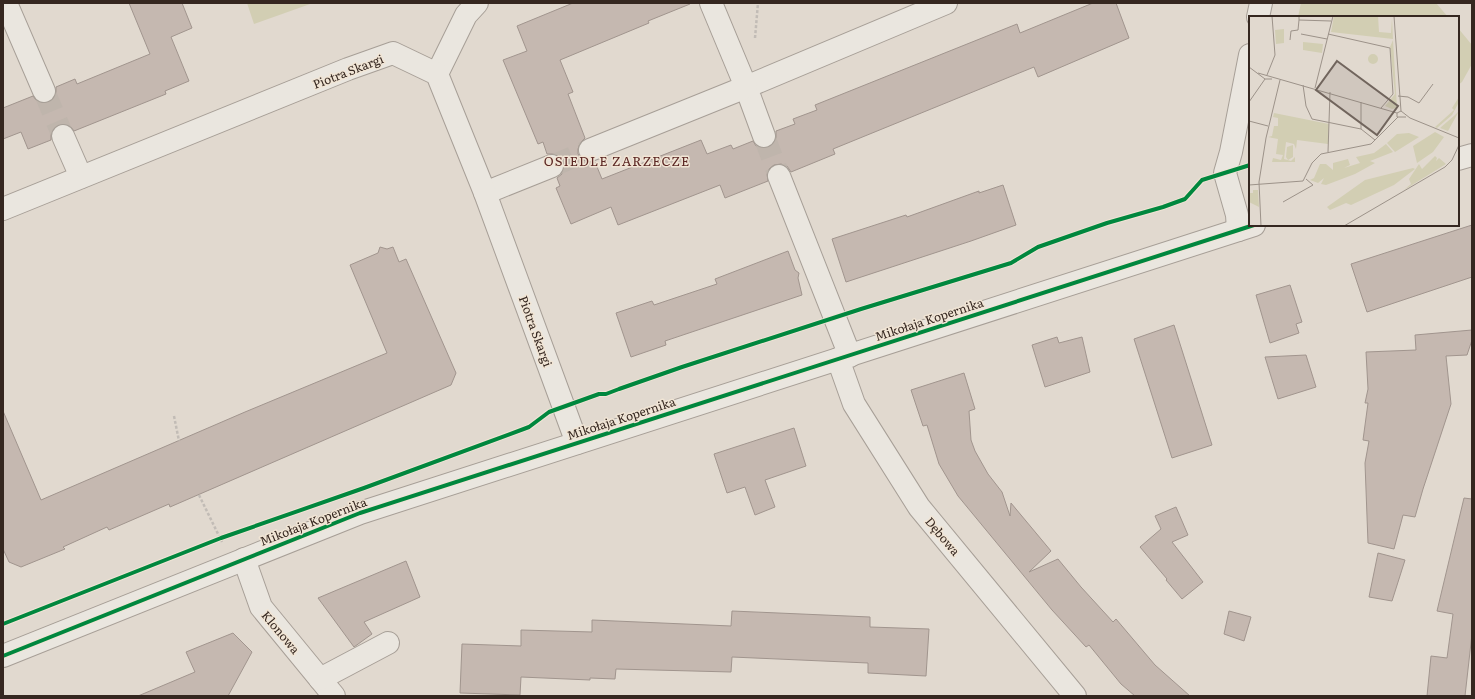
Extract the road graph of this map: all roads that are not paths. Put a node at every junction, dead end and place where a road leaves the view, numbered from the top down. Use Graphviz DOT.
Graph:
graph roads {
  1 [pos="6,3"];
  2 [pos="477,3"];
  3 [pos="711,3"];
  4 [pos="946,3"];
  5 [pos="1261,3"];
  6 [pos="1258,16"];
  7 [pos="1249,60"];
  8 [pos="437,74"];
  9 [pos="746,87"];
  10 [pos="44,91"];
  11 [pos="63,136"];
  12 [pos="764,136"];
  13 [pos="590,150"];
  14 [pos="1472,155"];
  15 [pos="1459,159"];
  16 [pos="552,166"];
  17 [pos="779,176"];
  18 [pos="81,177"];
  19 [pos="485,193"];
  20 [pos="3,209"];
  21 [pos="1246,228"];
  22 [pos="844,357"];
  23 [pos="577,443"];
  24 [pos="244,558"];
  25 [pos="388,643"];
  26 [pos="3,656"];
  27 [pos="320,679"];
  28 [pos="334,696"];
  29 [pos="1075,696"];
  1 -- 10 [label="street"];
  2 -- 8 [label="street"];
  3 -- 9 [label="street"];
  4 -- 9 [label="street"];
  5 -- 6 [label="street"];
  7 -- 21 [label="street"];
  8 -- 18 [label="street, Piotra Skargi"];
  8 -- 19 [label="street, Piotra Skargi"];
  9 -- 12 [label="street"];
  9 -- 13 [label="street"];
  11 -- 18 [label="street"];
  14 -- 15 [label="street"];
  16 -- 19 [label="street"];
  17 -- 22 [label="street, Dębowa"];
  18 -- 20 [label="street, Piotra Skargi"];
  19 -- 23 [label="street, Piotra Skargi"];
  21 -- 22 [label="street, Mikołaja Kopernika"];
  22 -- 23 [label="street, Mikołaja Kopernika"];
  22 -- 29 [label="street, Dębowa"];
  23 -- 24 [label="street, Mikołaja Kopernika"];
  24 -- 26 [label="street, Mikołaja Kopernika"];
  24 -- 27 [label="street, Klonowa"];
  25 -- 27 [label="street"];
  27 -- 28 [label="street, Klonowa"];
}
